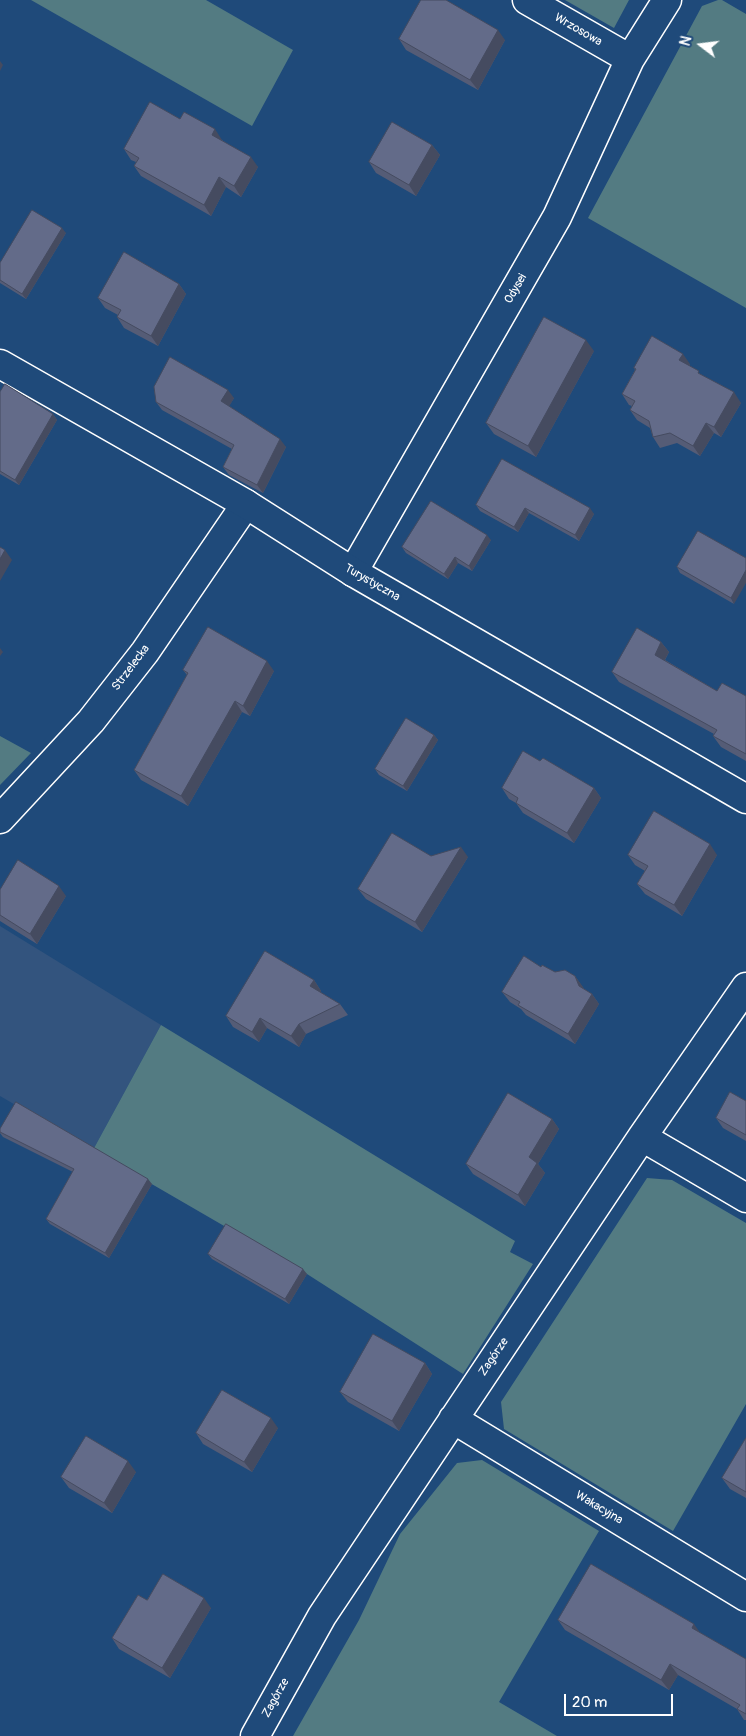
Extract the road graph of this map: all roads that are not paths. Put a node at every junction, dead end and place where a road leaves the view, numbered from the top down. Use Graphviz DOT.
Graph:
graph roads {
  1 [pos="527,0"];
  2 [pos="667,0"];
  3 [pos="630,59"];
  4 [pos="0,364"];
  5 [pos="246,504"];
  6 [pos="353,572"];
  7 [pos="746,799"];
  8 [pos="0,820"];
  9 [pos="746,987"];
  10 [pos="642,1137"];
  11 [pos="746,1198"];
  12 [pos="453,1419"];
  13 [pos="746,1597"];
  14 [pos="255,1736"];
  1 -- 3 [label="street, Wrzosowa"];
  2 -- 3 [label="street, Odysei"];
  3 -- 6 [label="street, Odysei"];
  4 -- 5 [label="street, Turystyczna"];
  5 -- 6 [label="street, Turystyczna"];
  5 -- 8 [label="street, Strzelecka"];
  6 -- 7 [label="street, Turystyczna"];
  9 -- 10 [label="street, Zagórze"];
  10 -- 11 [label="street"];
  10 -- 12 [label="street, Zagórze"];
  12 -- 13 [label="street, Wakacyjna"];
  12 -- 14 [label="street, Zagórze"];
}
